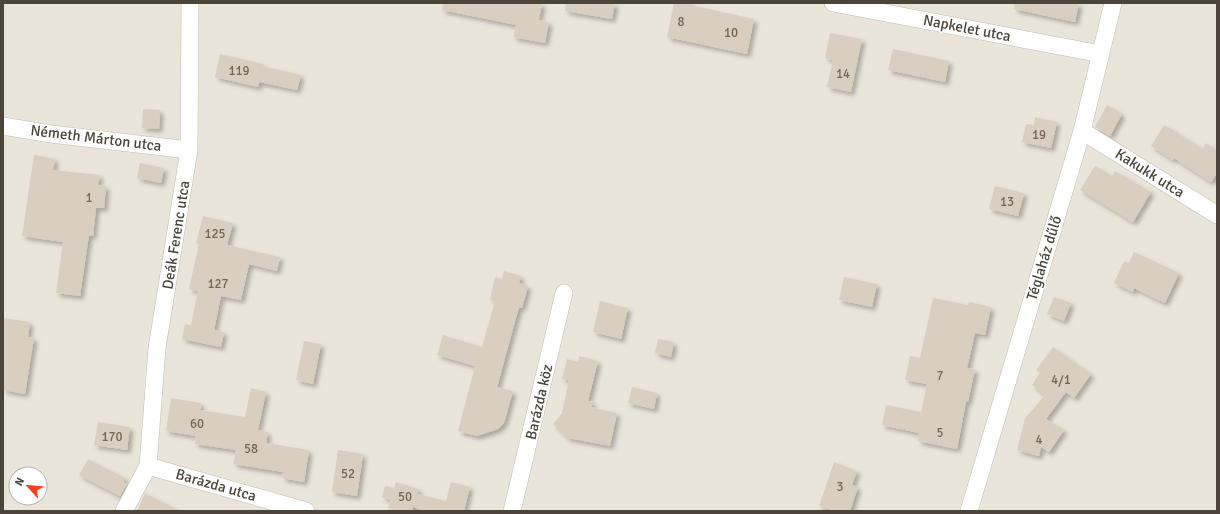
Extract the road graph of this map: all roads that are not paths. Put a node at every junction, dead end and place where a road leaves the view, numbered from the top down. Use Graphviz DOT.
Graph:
graph roads {
  1 [pos="190,3"];
  2 [pos="833,3"];
  3 [pos="1113,3"];
  4 [pos="1101,54"];
  5 [pos="3,126"];
  6 [pos="1082,131"];
  7 [pos="189,150"];
  8 [pos="1217,215"];
  9 [pos="564,293"];
  10 [pos="148,466"];
  11 [pos="124,511"];
  12 [pos="306,511"];
  13 [pos="512,511"];
  14 [pos="969,511"];
  1 -- 7 [label="street, Deák Ferenc utca"];
  2 -- 4 [label="street, Napkelet utca"];
  3 -- 4 [label="street, Téglaház dűlő"];
  4 -- 6 [label="street, Téglaház dűlő"];
  5 -- 7 [label="street, Németh Márton utca"];
  6 -- 8 [label="street, Kakukk utca"];
  6 -- 14 [label="street, Téglaház dűlő"];
  7 -- 10 [label="street, Deák Ferenc utca"];
  9 -- 13 [label="street, Barázda köz"];
  10 -- 11 [label="street"];
  10 -- 12 [label="street, Barázda utca"];
}
